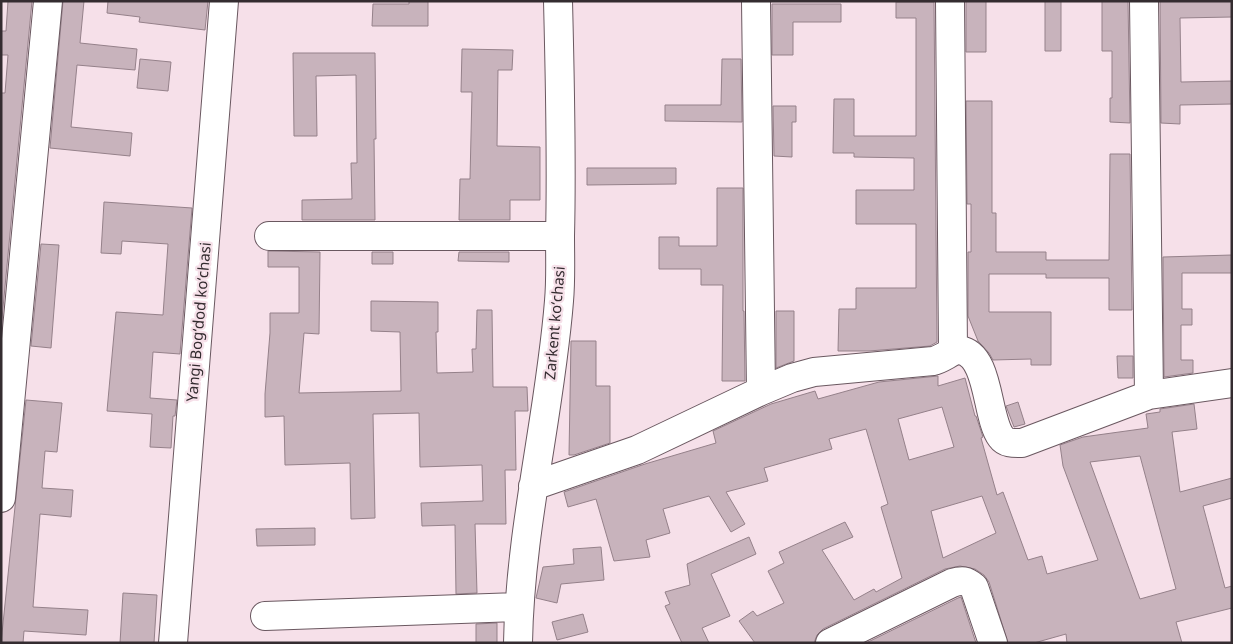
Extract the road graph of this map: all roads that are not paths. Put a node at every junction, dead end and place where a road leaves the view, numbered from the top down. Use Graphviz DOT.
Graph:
graph roads {
  1 [pos="48,1"];
  2 [pos="224,1"];
  3 [pos="558,1"];
  4 [pos="756,1"];
  5 [pos="950,1"];
  6 [pos="1144,1"];
  7 [pos="269,236"];
  8 [pos="560,236"];
  9 [pos="954,350"];
  10 [pos="1232,383"];
  11 [pos="761,391"];
  12 [pos="1149,395"];
  13 [pos="533,486"];
  14 [pos="1,498"];
  15 [pos="519,607"];
  16 [pos="265,616"];
  17 [pos="173,643"];
  18 [pos="518,643"];
  19 [pos="830,643"];
  20 [pos="993,643"];
  1 -- 14 [label="street"];
  2 -- 17 [label="street, Yangi Bogʻdod koʻchasi"];
  3 -- 8 [label="street, Zarkent koʻchasi"];
  4 -- 11 [label="street"];
  5 -- 9 [label="street"];
  6 -- 12 [label="street"];
  7 -- 8 [label="street"];
  8 -- 13 [label="street, Zarkent koʻchasi"];
  9 -- 11 [label="street"];
  9 -- 12 [label="street"];
  10 -- 12 [label="street"];
  11 -- 13 [label="street"];
  13 -- 15 [label="street, Zarkent koʻchasi"];
  15 -- 16 [label="street"];
  15 -- 18 [label="street, Zarkent koʻchasi"];
  19 -- 20 [label="street"];
}
